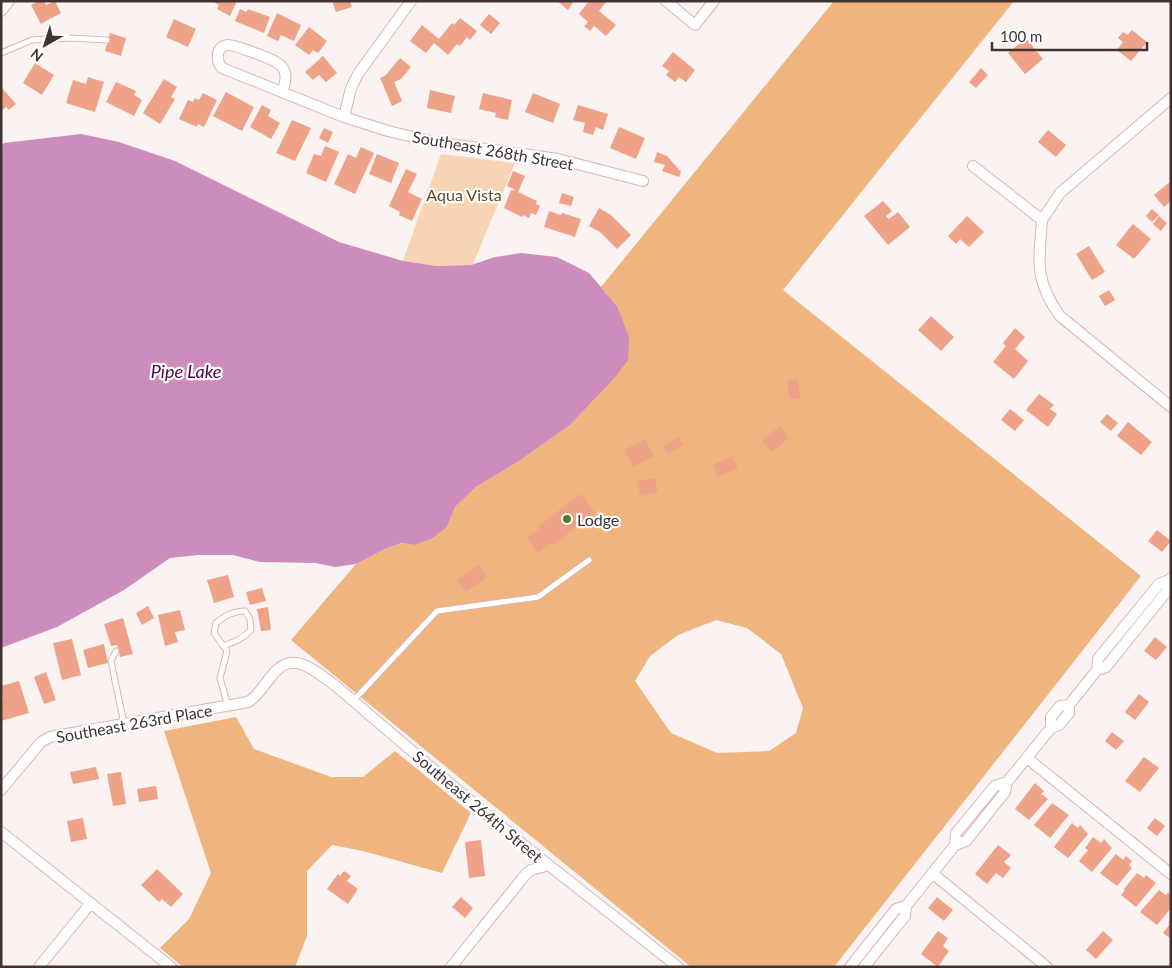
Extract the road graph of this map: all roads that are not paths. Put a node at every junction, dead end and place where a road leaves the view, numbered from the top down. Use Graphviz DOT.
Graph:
graph roads {
  1 [pos="9,1"];
  2 [pos="666,1"];
  3 [pos="714,1"];
  4 [pos="408,2"];
  5 [pos="1,11"];
  6 [pos="107,40"];
  7 [pos="1,53"];
  8 [pos="282,92"];
  9 [pos="1171,98"];
  10 [pos="344,117"];
  11 [pos="973,166"];
  12 [pos="643,181"];
  13 [pos="1042,220"];
  14 [pos="1171,407"];
  15 [pos="589,560"];
  16 [pos="1170,579"];
  17 [pos="223,646"];
  18 [pos="116,651"];
  19 [pos="276,671"];
  20 [pos="353,701"];
  21 [pos="228,706"];
  22 [pos="124,724"];
  23 [pos="1027,758"];
  24 [pos="1,790"];
  25 [pos="1,832"];
  26 [pos="549,865"];
  27 [pos="932,873"];
  28 [pos="1171,874"];
  29 [pos="90,904"];
  30 [pos="906,906"];
  31 [pos="40,967"];
  32 [pos="171,967"];
  33 [pos="451,967"];
  34 [pos="678,967"];
  35 [pos="850,967"];
  36 [pos="864,967"];
  37 [pos="1047,967"];
  1 -- 5 [label="street"];
  2 -- 3 [label="street"];
  4 -- 10 [label="street"];
  6 -- 7 [label="lane"];
  8 -- 8 [label="street, Southeast 268th Street"];
  8 -- 10 [label="street, Southeast 268th Street"];
  9 -- 13 [label="street"];
  10 -- 12 [label="street, Southeast 268th Street"];
  11 -- 13 [label="street"];
  13 -- 14 [label="street"];
  15 -- 20 [label="lane"];
  16 -- 23 [label="street"];
  17 -- 17 [label="lane"];
  17 -- 21 [label="lane"];
  18 -- 22 [label="lane"];
  19 -- 20 [label="street, Southeast 264th Street"];
  19 -- 21 [label="street, Southeast 263rd Place"];
  20 -- 26 [label="street, Southeast 264th Street"];
  21 -- 22 [label="street, Southeast 263rd Place"];
  22 -- 24 [label="street, Southeast 263rd Place"];
  23 -- 27 [label="street"];
  23 -- 28 [label="street"];
  25 -- 29 [label="street"];
  26 -- 33 [label="street"];
  26 -- 34 [label="street, Southeast 264th Street"];
  27 -- 30 [label="street"];
  27 -- 37 [label="street"];
  29 -- 31 [label="street"];
  29 -- 32 [label="street"];
  30 -- 35 [label="street"];
  30 -- 36 [label="street"];
}
